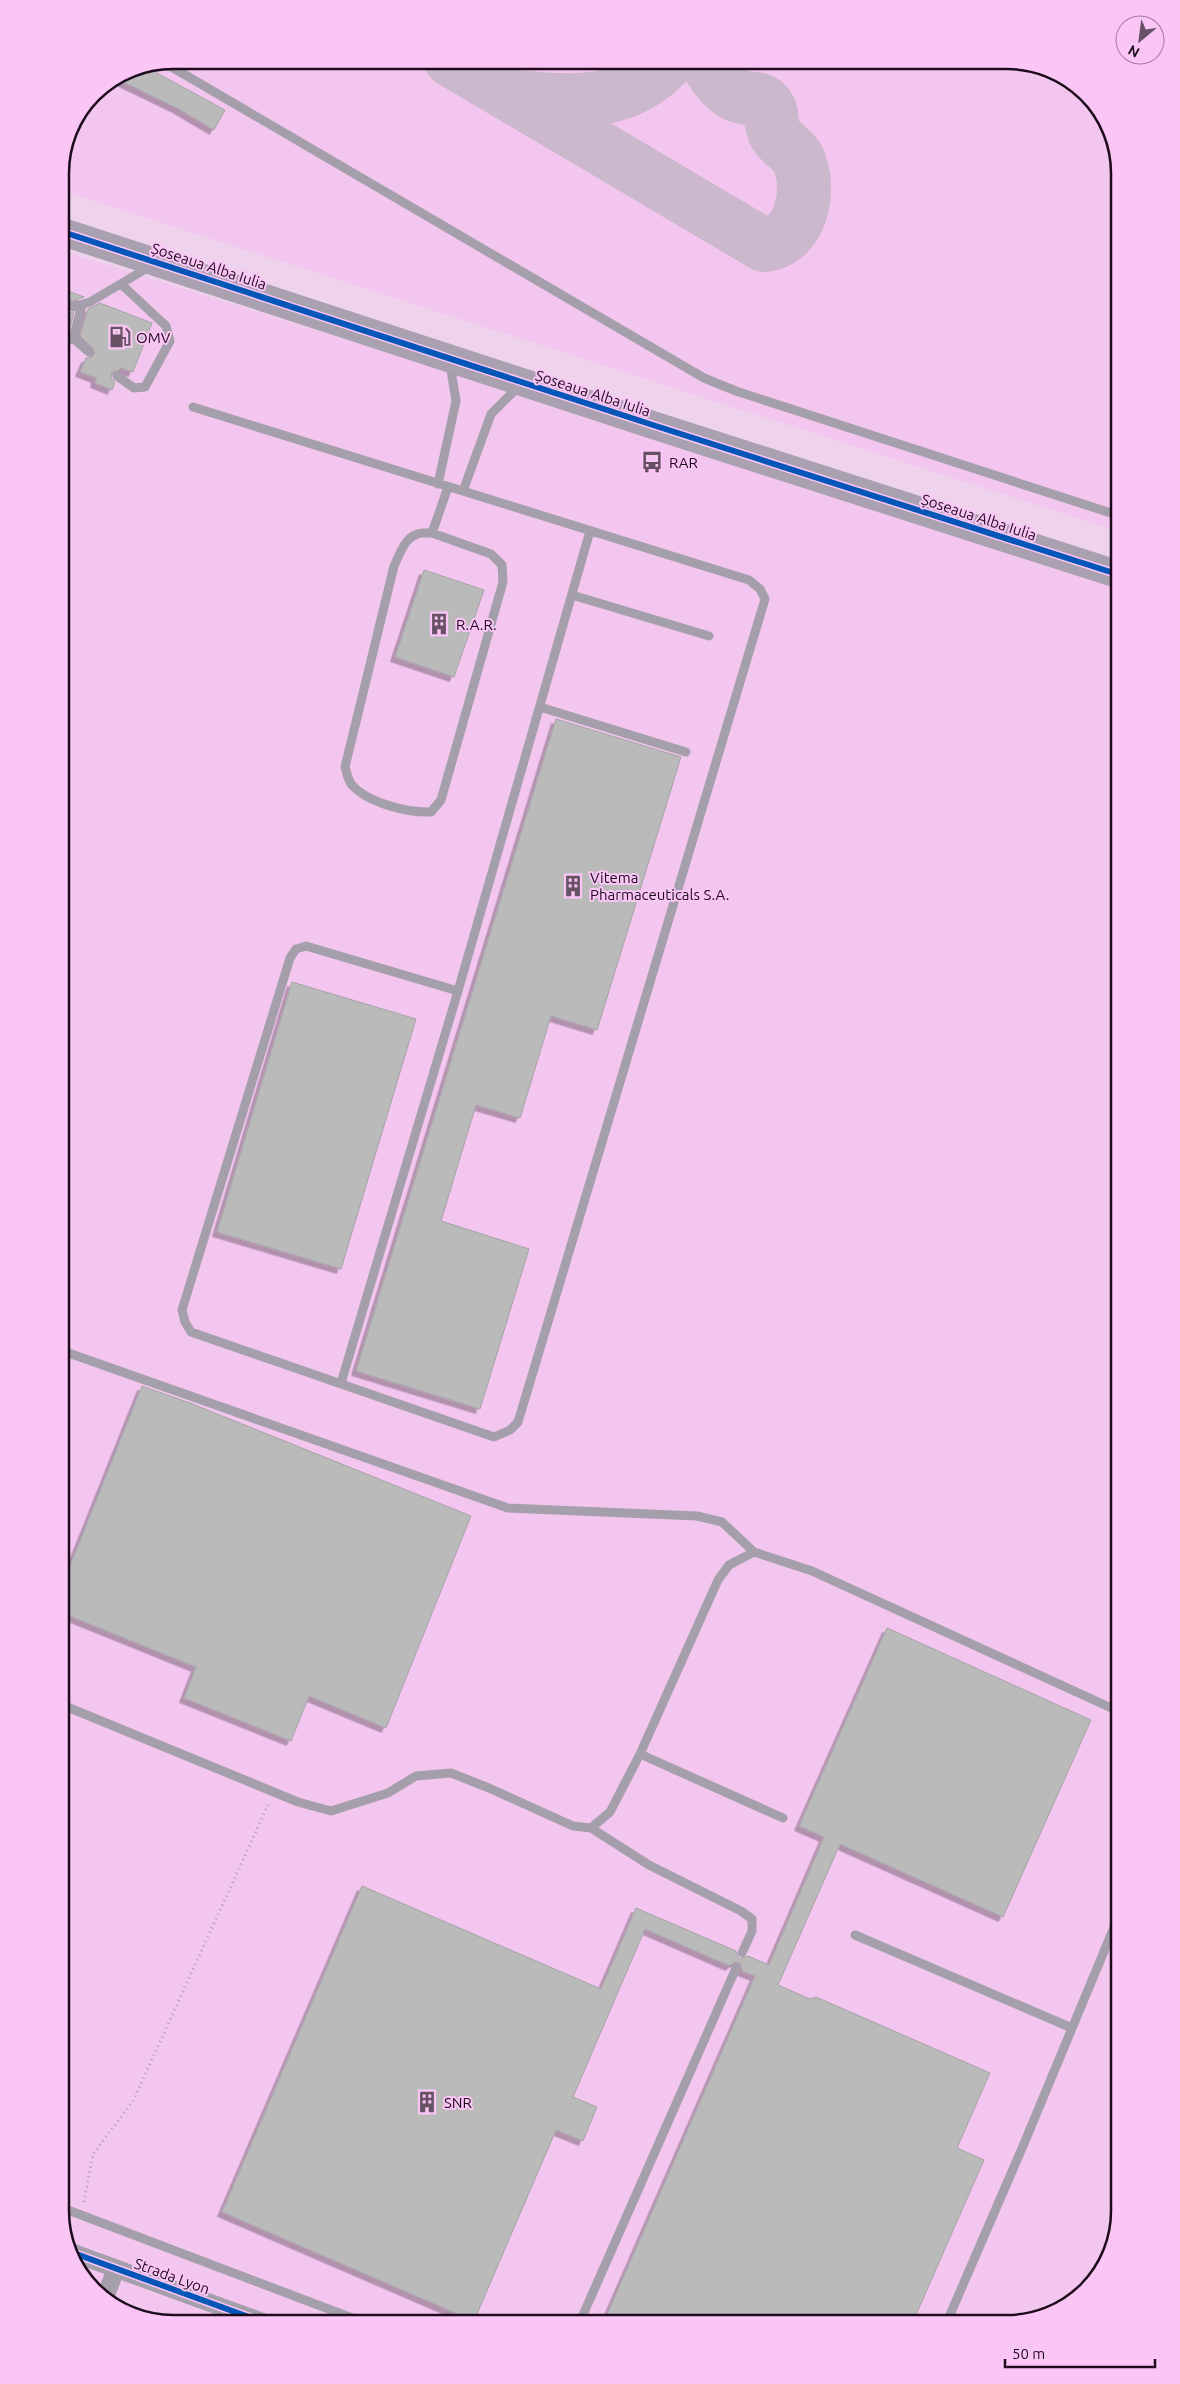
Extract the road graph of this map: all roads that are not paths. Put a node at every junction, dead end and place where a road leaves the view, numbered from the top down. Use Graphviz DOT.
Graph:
graph roads {
  1 [pos="175,69"];
  2 [pos="69,234"];
  3 [pos="156,262"];
  4 [pos="121,284"];
  5 [pos="69,305"];
  6 [pos="82,306"];
  7 [pos="73,338"];
  8 [pos="69,340"];
  9 [pos="89,352"];
  10 [pos="449,359"];
  11 [pos="117,376"];
  12 [pos="522,383"];
  13 [pos="193,407"];
  14 [pos="438,484"];
  15 [pos="448,487"];
  16 [pos="463,491"];
  17 [pos="1111,513"];
  18 [pos="590,531"];
  19 [pos="432,533"];
  20 [pos="1111,572"];
  21 [pos="572,595"];
  22 [pos="709,636"];
  23 [pos="540,707"];
  24 [pos="686,752"];
  25 [pos="458,991"];
  26 [pos="69,1353"];
  27 [pos="341,1383"];
  28 [pos="754,1552"];
  29 [pos="69,1708"];
  30 [pos="1111,1708"];
  31 [pos="640,1754"];
  32 [pos="783,1818"];
  33 [pos="591,1828"];
  34 [pos="854,1935"];
  35 [pos="1111,1935"];
  36 [pos="742,1953"];
  37 [pos="736,1968"];
  38 [pos="1072,2028"];
  39 [pos="69,2210"];
  40 [pos="80,2256"];
  41 [pos="116,2269"];
  42 [pos="107,2292"];
  43 [pos="243,2315"];
  44 [pos="344,2315"];
  45 [pos="582,2315"];
  46 [pos="950,2315"];
  1 -- 17 [label="lane"];
  2 -- 3 [label="main road, Șoseaua Alba Iulia"];
  3 -- 4 [label="lane"];
  3 -- 10 [label="main road, Șoseaua Alba Iulia"];
  4 -- 6 [label="lane"];
  4 -- 11 [label="lane"];
  5 -- 6 [label="lane"];
  6 -- 7 [label="lane"];
  7 -- 8 [label="lane"];
  7 -- 9 [label="lane"];
  10 -- 12 [label="main road, Șoseaua Alba Iulia"];
  10 -- 14 [label="lane"];
  12 -- 16 [label="lane"];
  12 -- 20 [label="main road, Șoseaua Alba Iulia"];
  13 -- 14 [label="lane"];
  14 -- 15 [label="lane"];
  15 -- 16 [label="lane"];
  15 -- 19 [label="lane"];
  16 -- 18 [label="lane"];
  18 -- 21 [label="lane"];
  18 -- 27 [label="lane"];
  19 -- 19 [label="lane"];
  21 -- 22 [label="lane"];
  21 -- 23 [label="lane"];
  23 -- 24 [label="lane"];
  23 -- 25 [label="lane"];
  25 -- 27 [label="lane"];
  25 -- 27 [label="lane"];
  26 -- 28 [label="lane"];
  28 -- 30 [label="lane"];
  28 -- 31 [label="lane"];
  29 -- 33 [label="lane"];
  31 -- 32 [label="lane"];
  31 -- 33 [label="lane"];
  33 -- 36 [label="lane"];
  34 -- 38 [label="lane"];
  35 -- 38 [label="lane"];
  37 -- 45 [label="lane"];
  38 -- 46 [label="lane"];
  39 -- 44 [label="lane"];
  40 -- 41 [label="street, Strada Lyon"];
  41 -- 42 [label="street"];
  41 -- 43 [label="street, Strada Lyon"];
}
